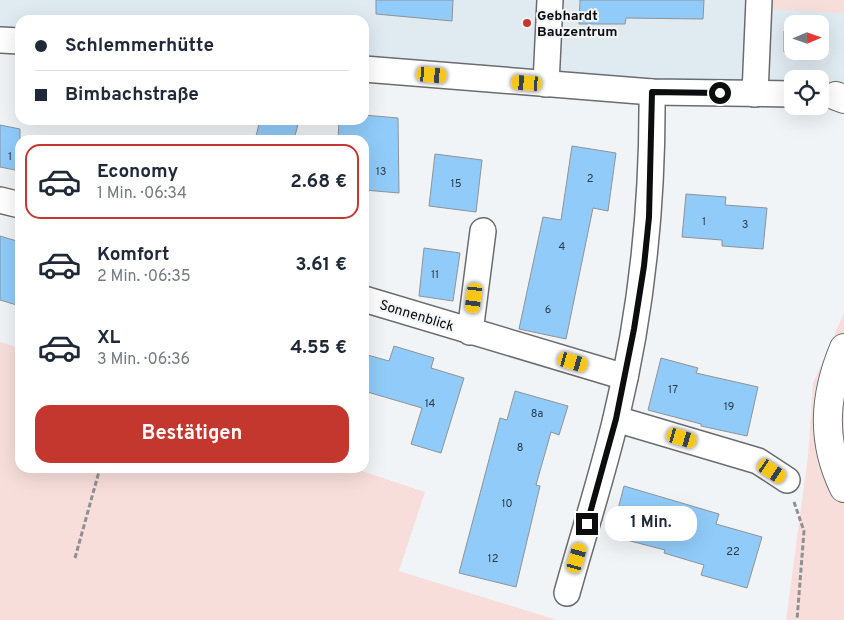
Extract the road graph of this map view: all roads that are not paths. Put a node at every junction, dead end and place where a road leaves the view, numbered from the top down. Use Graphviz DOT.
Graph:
graph roads {
  1 [pos="550,0"];
  2 [pos="759,0"];
  3 [pos="0,40"];
  4 [pos="15,41"];
  5 [pos="369,69"];
  6 [pos="546,84"];
  7 [pos="652,92"];
  8 [pos="755,94"];
  9 [pos="784,94"];
  10 [pos="0,200"];
  11 [pos="15,203"];
  12 [pos="483,231"];
  13 [pos="369,301"];
  14 [pos="470,332"];
  15 [pos="844,348"];
  16 [pos="625,377"];
  17 [pos="616,419"];
  18 [pos="787,480"];
  19 [pos="844,488"];
  20 [pos="567,593"];
  1 -- 6 [label="street"];
  2 -- 8 [label="street"];
  3 -- 4 [label="street"];
  5 -- 6 [label="street"];
  6 -- 7 [label="street"];
  7 -- 8 [label="street"];
  7 -- 16 [label="street"];
  8 -- 9 [label="street"];
  10 -- 11 [label="street"];
  12 -- 14 [label="street, Sonnenblick"];
  13 -- 14 [label="street, Sonnenblick"];
  14 -- 16 [label="street, Sonnenblick"];
  15 -- 19 [label="main road"];
  16 -- 17 [label="street"];
  17 -- 18 [label="street"];
  17 -- 20 [label="street"];
}
